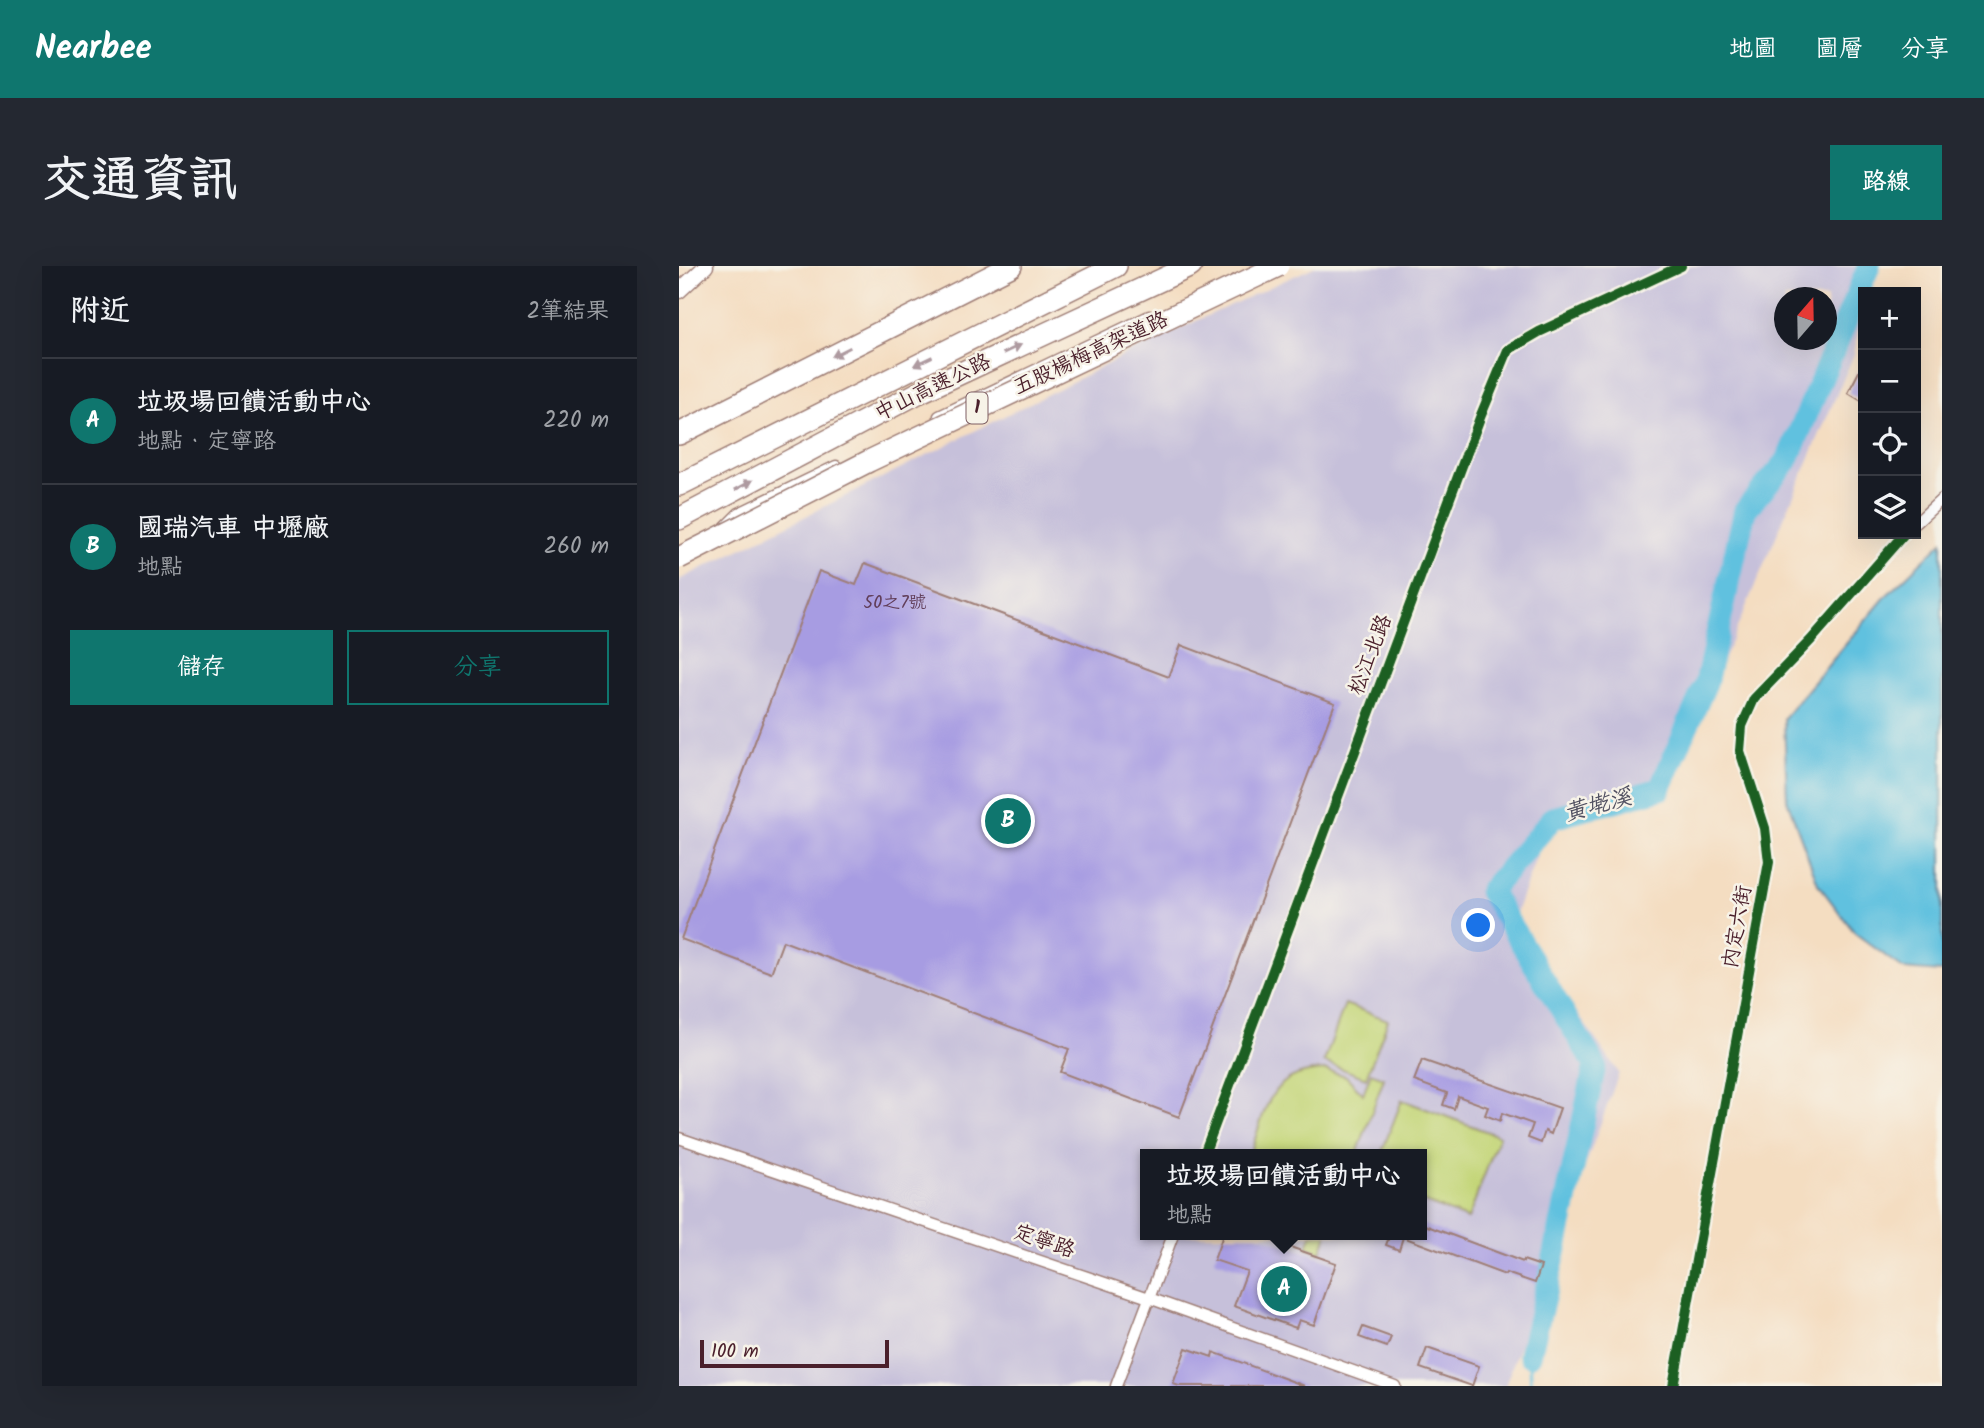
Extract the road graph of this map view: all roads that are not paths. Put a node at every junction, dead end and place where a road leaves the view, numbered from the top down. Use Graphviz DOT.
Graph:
graph roads {
  1 [pos="706,266"];
  2 [pos="1011,266"];
  3 [pos="1116,266"];
  4 [pos="1191,266"];
  5 [pos="1261,266"];
  6 [pos="1278,266"];
  7 [pos="1681,266"];
  8 [pos="679,291"];
  9 [pos="679,434"];
  10 [pos="679,485"];
  11 [pos="1942,499"];
  12 [pos="681,518"];
  13 [pos="1921,518"];
  14 [pos="1899,539"];
  15 [pos="679,558"];
  16 [pos="679,569"];
  17 [pos="679,1138"];
  18 [pos="1206,1149"];
  19 [pos="1171,1240"];
  20 [pos="1150,1298"];
  21 [pos="1116,1386"];
  22 [pos="1395,1386"];
  23 [pos="1673,1386"];
  1 -- 8 [label="street"];
  2 -- 9 [label="highway, one-way"];
  3 -- 10 [label="highway, 中山高速公路, one-way"];
  12 -- 4 [label="highway, 中山高速公路 / 1, one-way"];
  5 -- 16 [label="street"];
  6 -- 15 [label="highway, 五股楊梅高架道路 / 1, bridge"];
  7 -- 18 [label="street, 松江北路"];
  11 -- 13 [label="street"];
  14 -- 23 [label="street, 內定六街"];
  17 -- 20 [label="street, 定寧路"];
  19 -- 20 [label="street"];
  20 -- 21 [label="street"];
  20 -- 22 [label="street, 定寧路"];
}
